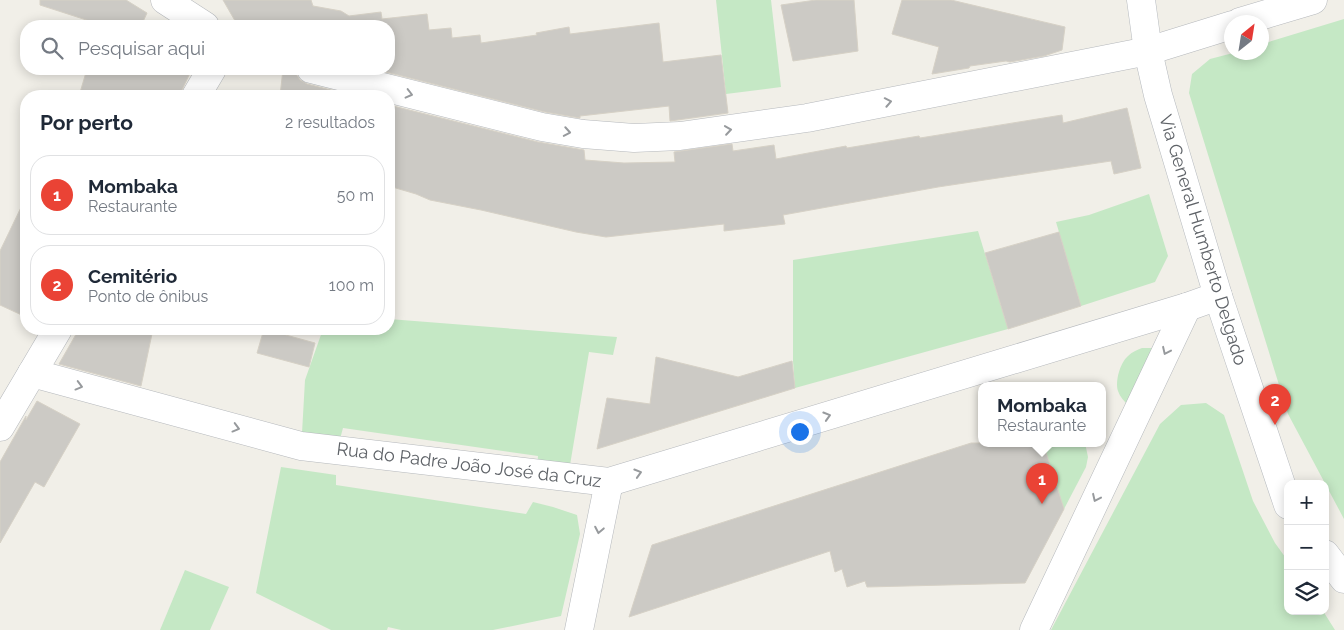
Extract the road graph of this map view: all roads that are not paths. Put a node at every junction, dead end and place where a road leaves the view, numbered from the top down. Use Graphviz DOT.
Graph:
graph roads {
  1 [pos="166,0"];
  2 [pos="1141,0"];
  3 [pos="1313,0"];
  4 [pos="1263,15"];
  5 [pos="196,16"];
  6 [pos="1224,27"];
  7 [pos="1148,51"];
  8 [pos="208,75"];
  9 [pos="334,75"];
  10 [pos="200,90"];
  11 [pos="394,90"];
  12 [pos="395,90"];
  13 [pos="1218,296"];
  14 [pos="1187,307"];
  15 [pos="54,335"];
  16 [pos="32,373"];
  17 [pos="0,427"];
  18 [pos="609,482"];
  19 [pos="1284,492"];
  20 [pos="1329,559"];
  21 [pos="1344,579"];
  22 [pos="572,628"];
  23 [pos="1034,630"];
  1 -- 5 [label="street"];
  2 -- 7 [label="street, Via General Humberto Delgado"];
  3 -- 4 [label="street"];
  6 -- 7 [label="street"];
  12 -- 7 [label="street, one-way"];
  7 -- 13 [label="street, Via General Humberto Delgado"];
  8 -- 10 [label="street"];
  9 -- 11 [label="street, one-way"];
  13 -- 14 [label="street, Rua do Padre João José da Cruz"];
  13 -- 19 [label="street, Via General Humberto Delgado"];
  18 -- 14 [label="street, Rua do Padre João José da Cruz, one-way"];
  14 -- 23 [label="street, one-way"];
  15 -- 16 [label="street"];
  16 -- 17 [label="street"];
  16 -- 18 [label="street, Rua do Padre João José da Cruz, one-way"];
  18 -- 22 [label="street, one-way"];
  20 -- 21 [label="street"];
}
